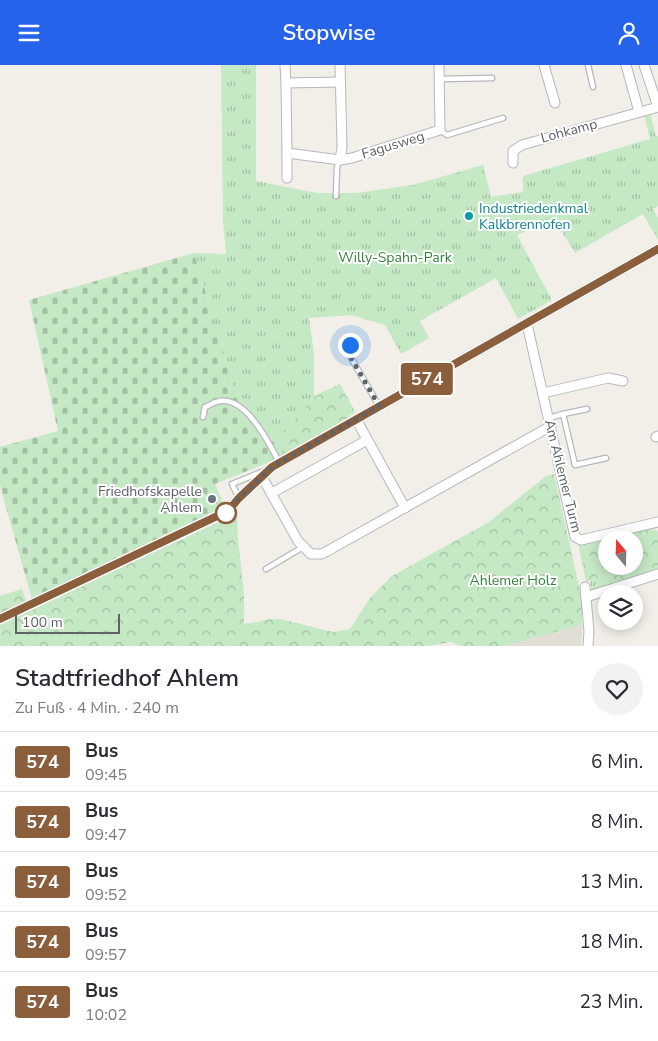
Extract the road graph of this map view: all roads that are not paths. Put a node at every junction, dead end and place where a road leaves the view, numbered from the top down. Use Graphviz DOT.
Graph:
graph roads {
  1 [pos="285,65"];
  2 [pos="340,65"];
  3 [pos="439,65"];
  4 [pos="544,65"];
  5 [pos="588,65"];
  6 [pos="626,65"];
  7 [pos="644,65"];
  8 [pos="492,78"];
  9 [pos="439,79"];
  10 [pos="340,82"];
  11 [pos="286,83"];
  12 [pos="593,87"];
  13 [pos="554,103"];
  14 [pos="658,107"];
  15 [pos="639,112"];
  16 [pos="503,118"];
  17 [pos="440,131"];
  18 [pos="287,153"];
  19 [pos="340,160"];
  20 [pos="513,163"];
  21 [pos="287,178"];
  22 [pos="336,196"];
  23 [pos="658,249"];
  24 [pos="527,323"];
  25 [pos="350,345"];
  26 [pos="623,381"];
  27 [pos="543,393"];
  28 [pos="379,406"];
  29 [pos="587,409"];
  30 [pos="563,414"];
  31 [pos="203,417"];
  32 [pos="356,419"];
  33 [pos="550,422"];
  34 [pos="367,440"];
  35 [pos="606,458"];
  36 [pos="276,465"];
  37 [pos="262,477"];
  38 [pos="272,493"];
  39 [pos="239,498"];
  40 [pos="405,508"];
  41 [pos="658,521"];
  42 [pos="303,547"];
  43 [pos="266,569"];
  44 [pos="658,574"];
  45 [pos="585,587"];
  46 [pos="586,597"];
  47 [pos="0,619"];
  48 [pos="588,646"];
  1 -- 11 [label="street"];
  2 -- 10 [label="street"];
  3 -- 9 [label="street"];
  4 -- 13 [label="street"];
  5 -- 12 [label="lane"];
  6 -- 15 [label="street"];
  7 -- 14 [label="street, Lohkamp"];
  8 -- 9 [label="lane"];
  9 -- 17 [label="street"];
  10 -- 11 [label="street"];
  10 -- 19 [label="street"];
  11 -- 18 [label="street"];
  14 -- 15 [label="street, Lohkamp"];
  15 -- 20 [label="street, Lohkamp"];
  16 -- 17 [label="lane, Fagusweg"];
  17 -- 19 [label="street, Fagusweg"];
  18 -- 19 [label="street"];
  18 -- 21 [label="street"];
  19 -- 22 [label="lane"];
  23 -- 24 [label="street"];
  24 -- 27 [label="street, Am Ahlemer Turm"];
  24 -- 28 [label="street"];
  25 -- 28 [label="lane"];
  26 -- 27 [label="street"];
  27 -- 33 [label="street, Am Ahlemer Turm"];
  28 -- 32 [label="street"];
  29 -- 30 [label="lane"];
  30 -- 33 [label="lane"];
  30 -- 35 [label="lane"];
  31 -- 36 [label="lane"];
  32 -- 34 [label="street"];
  32 -- 36 [label="street"];
  33 -- 40 [label="street"];
  33 -- 41 [label="street, Am Ahlemer Turm"];
  34 -- 38 [label="street"];
  34 -- 40 [label="street"];
  36 -- 37 [label="street"];
  36 -- 39 [label="lane"];
  37 -- 38 [label="street"];
  37 -- 39 [label="street"];
  38 -- 42 [label="street"];
  39 -- 47 [label="street"];
  40 -- 42 [label="street"];
  42 -- 43 [label="lane"];
  44 -- 46 [label="street"];
  45 -- 46 [label="street"];
  46 -- 48 [label="street"];
}
